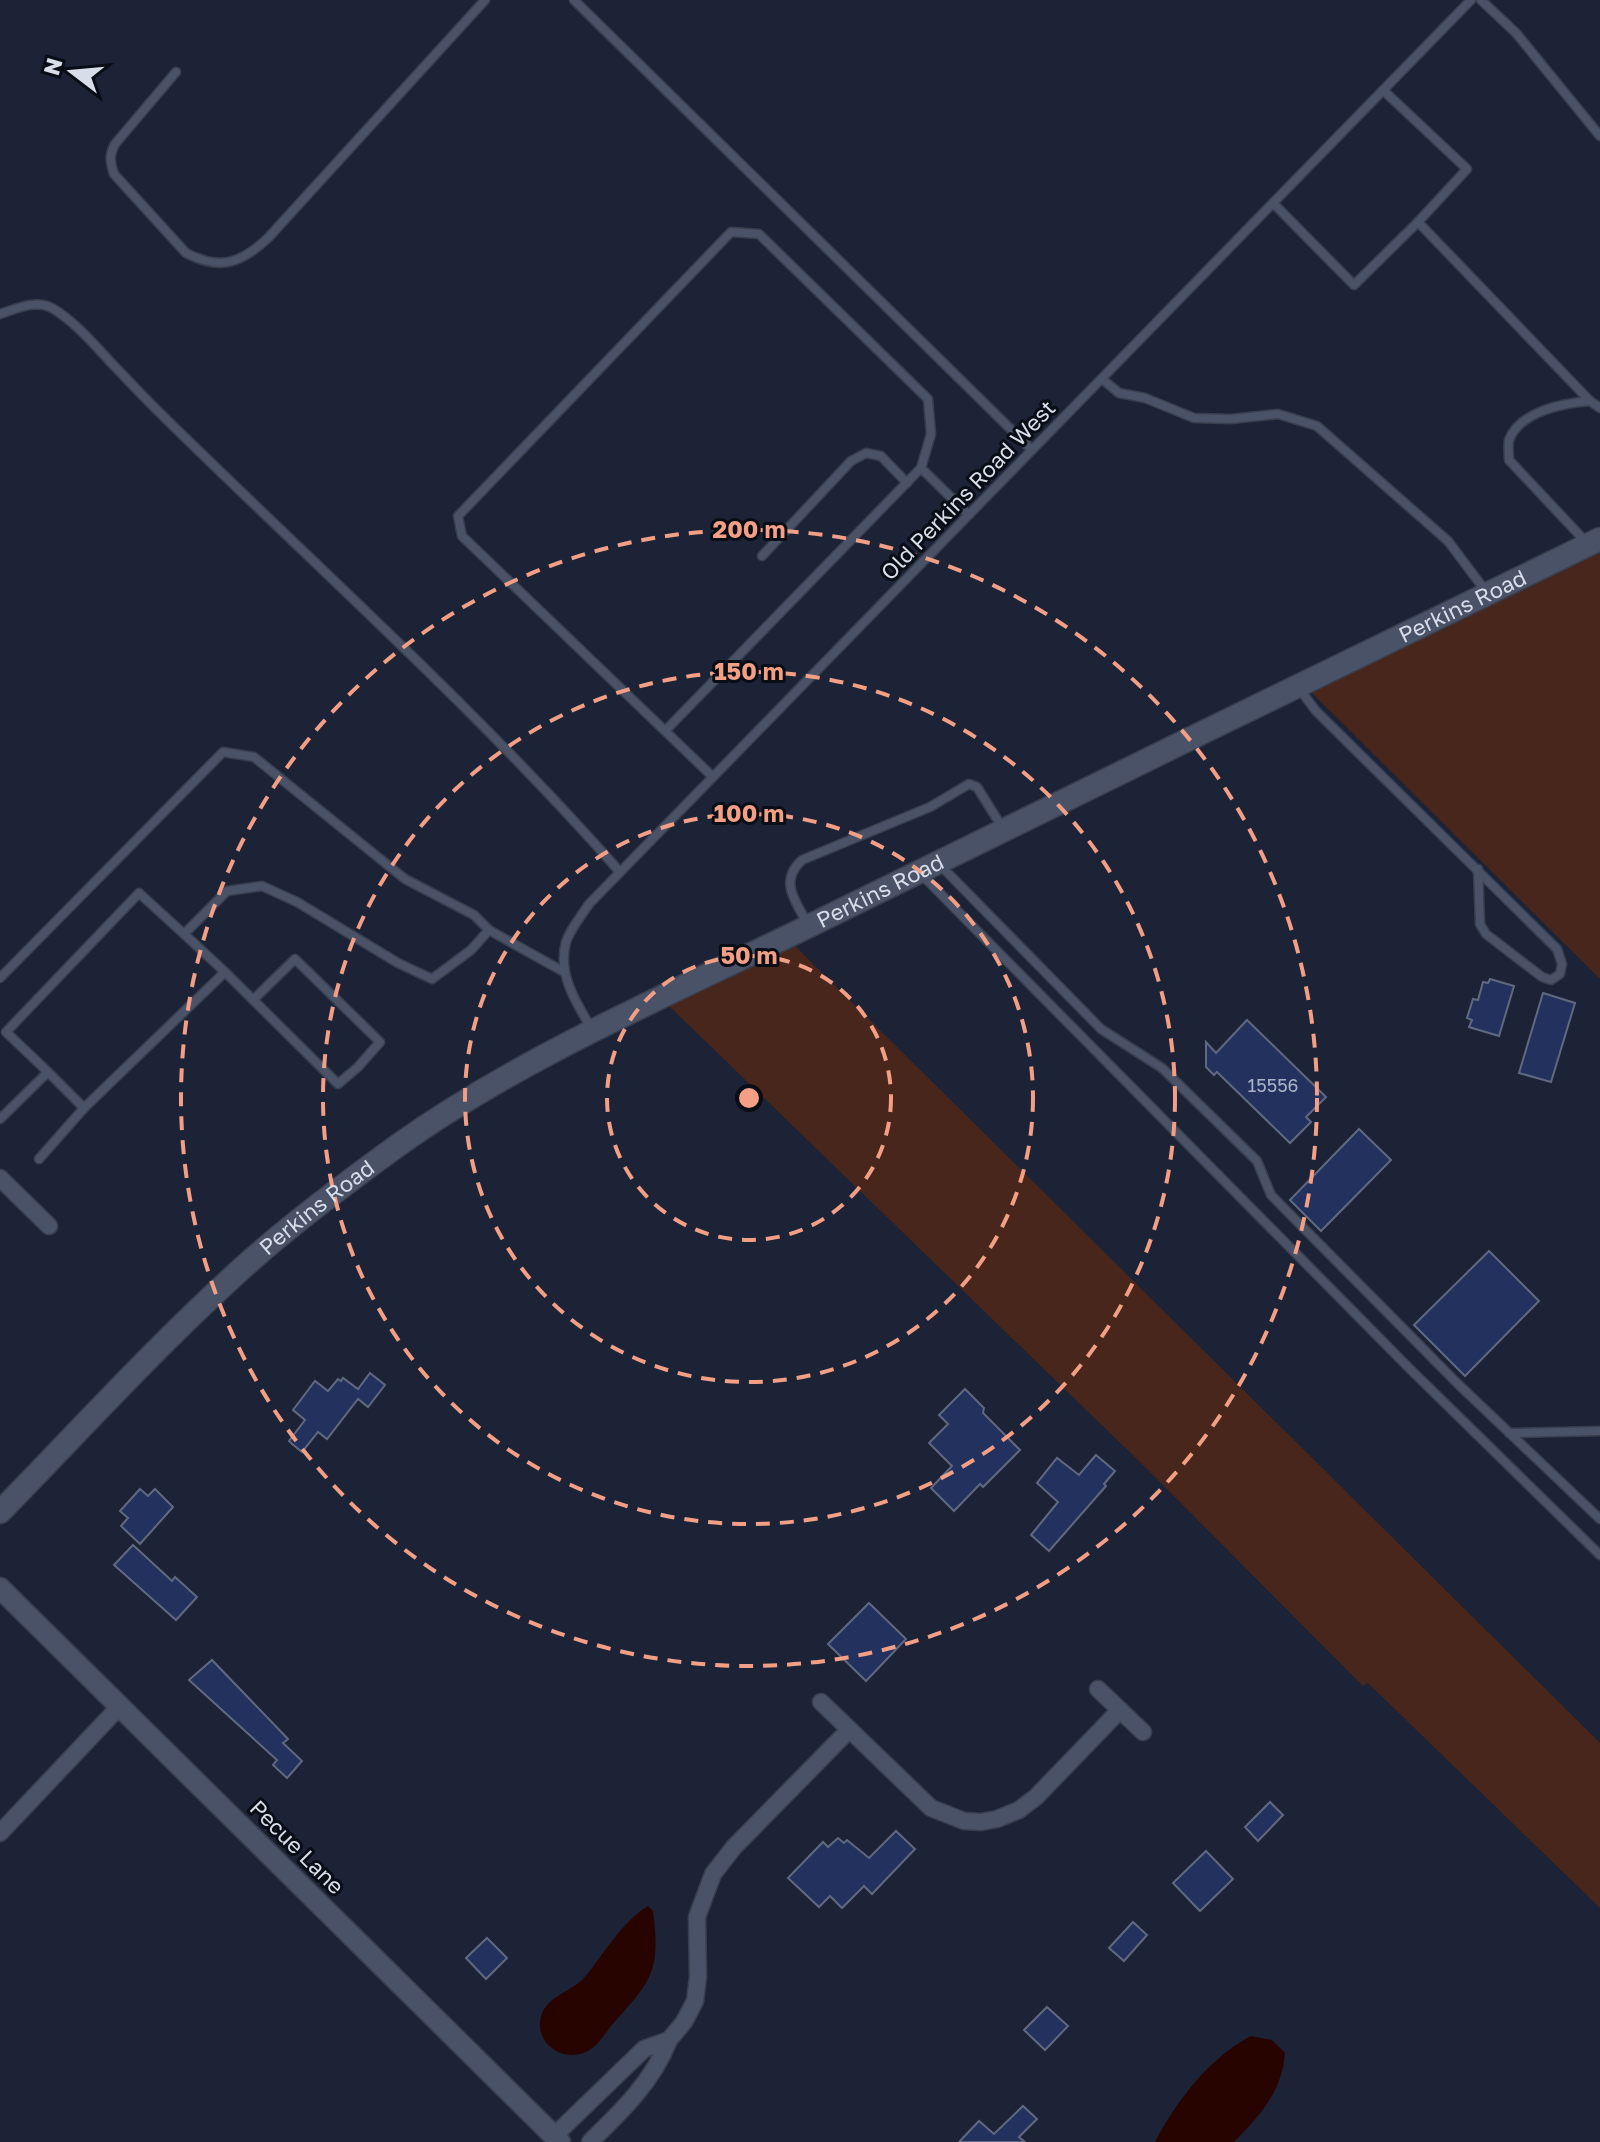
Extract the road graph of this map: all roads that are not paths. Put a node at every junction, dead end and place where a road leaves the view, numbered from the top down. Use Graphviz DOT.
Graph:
graph roads {
  1 [pos="485,0"];
  2 [pos="574,0"];
  3 [pos="1471,0"];
  4 [pos="1481,0"];
  5 [pos="176,72"];
  6 [pos="1383,90"];
  7 [pos="1600,136"];
  8 [pos="1273,203"];
  9 [pos="1418,222"];
  10 [pos="0,314"];
  11 [pos="1102,379"];
  12 [pos="1590,401"];
  13 [pos="1600,408"];
  14 [pos="1032,450"];
  15 [pos="921,468"];
  16 [pos="907,483"];
  17 [pos="969,515"];
  18 [pos="1594,542"];
  19 [pos="762,556"];
  20 [pos="1488,593"];
  21 [pos="1298,687"];
  22 [pos="665,731"];
  23 [pos="713,777"];
  24 [pos="1004,830"];
  25 [pos="927,866"];
  26 [pos="1478,869"];
  27 [pos="620,872"];
  28 [pos="808,926"];
  29 [pos="489,930"];
  30 [pos="184,934"];
  31 [pos="225,972"];
  32 [pos="564,972"];
  33 [pos="0,978"];
  34 [pos="253,1000"];
  35 [pos="593,1031"];
  36 [pos="48,1072"];
  37 [pos="84,1108"];
  38 [pos="0,1119"];
  39 [pos="39,1159"];
  40 [pos="0,1178"];
  41 [pos="49,1226"];
  42 [pos="1600,1431"];
  43 [pos="1508,1433"];
  44 [pos="0,1512"];
  45 [pos="1600,1519"];
  46 [pos="1600,1555"];
  47 [pos="0,1588"];
  48 [pos="1098,1689"];
  49 [pos="821,1702"];
  50 [pos="120,1706"];
  51 [pos="1120,1710"];
  52 [pos="848,1731"];
  53 [pos="1143,1732"];
  54 [pos="0,1833"];
  55 [pos="669,2040"];
  56 [pos="557,2139"];
  57 [pos="590,2142"];
  1 -- 5 [label="lane"];
  2 -- 14 [label="lane"];
  3 -- 6 [label="lane, Old Perkins Road West"];
  4 -- 7 [label="lane"];
  6 -- 8 [label="lane, Old Perkins Road West"];
  6 -- 9 [label="lane"];
  8 -- 9 [label="lane"];
  8 -- 11 [label="lane, Old Perkins Road West"];
  9 -- 12 [label="lane"];
  10 -- 27 [label="lane"];
  11 -- 14 [label="lane, Old Perkins Road West"];
  11 -- 20 [label="lane"];
  12 -- 13 [label="lane"];
  12 -- 18 [label="lane"];
  14 -- 17 [label="lane, Old Perkins Road West"];
  15 -- 16 [label="lane"];
  15 -- 17 [label="lane"];
  15 -- 22 [label="lane"];
  16 -- 19 [label="lane"];
  16 -- 22 [label="lane"];
  17 -- 23 [label="lane, Old Perkins Road West"];
  18 -- 20 [label="main road, Perkins Road"];
  20 -- 21 [label="main road, Perkins Road"];
  21 -- 24 [label="main road, Perkins Road"];
  21 -- 26 [label="lane"];
  22 -- 23 [label="lane"];
  23 -- 27 [label="lane, Old Perkins Road West"];
  24 -- 25 [label="main road, Perkins Road"];
  24 -- 28 [label="lane"];
  25 -- 28 [label="main road, Perkins Road"];
  25 -- 43 [label="lane"];
  25 -- 46 [label="lane"];
  26 -- 26 [label="lane"];
  27 -- 32 [label="lane, Old Perkins Road West"];
  28 -- 35 [label="main road, Perkins Road"];
  29 -- 30 [label="lane"];
  29 -- 32 [label="lane"];
  29 -- 33 [label="lane"];
  30 -- 31 [label="lane"];
  30 -- 36 [label="lane"];
  31 -- 34 [label="lane"];
  31 -- 37 [label="lane"];
  32 -- 35 [label="lane"];
  34 -- 34 [label="lane"];
  35 -- 44 [label="main road, Perkins Road"];
  36 -- 37 [label="lane"];
  36 -- 38 [label="lane"];
  37 -- 39 [label="lane"];
  40 -- 41 [label="street"];
  42 -- 43 [label="lane"];
  43 -- 45 [label="lane"];
  47 -- 50 [label="street, Pecue Lane"];
  48 -- 51 [label="street"];
  49 -- 52 [label="street"];
  50 -- 54 [label="street"];
  50 -- 56 [label="street, Pecue Lane"];
  51 -- 52 [label="street"];
  51 -- 53 [label="street"];
  52 -- 55 [label="street"];
  55 -- 56 [label="street"];
  55 -- 57 [label="street"];
}
